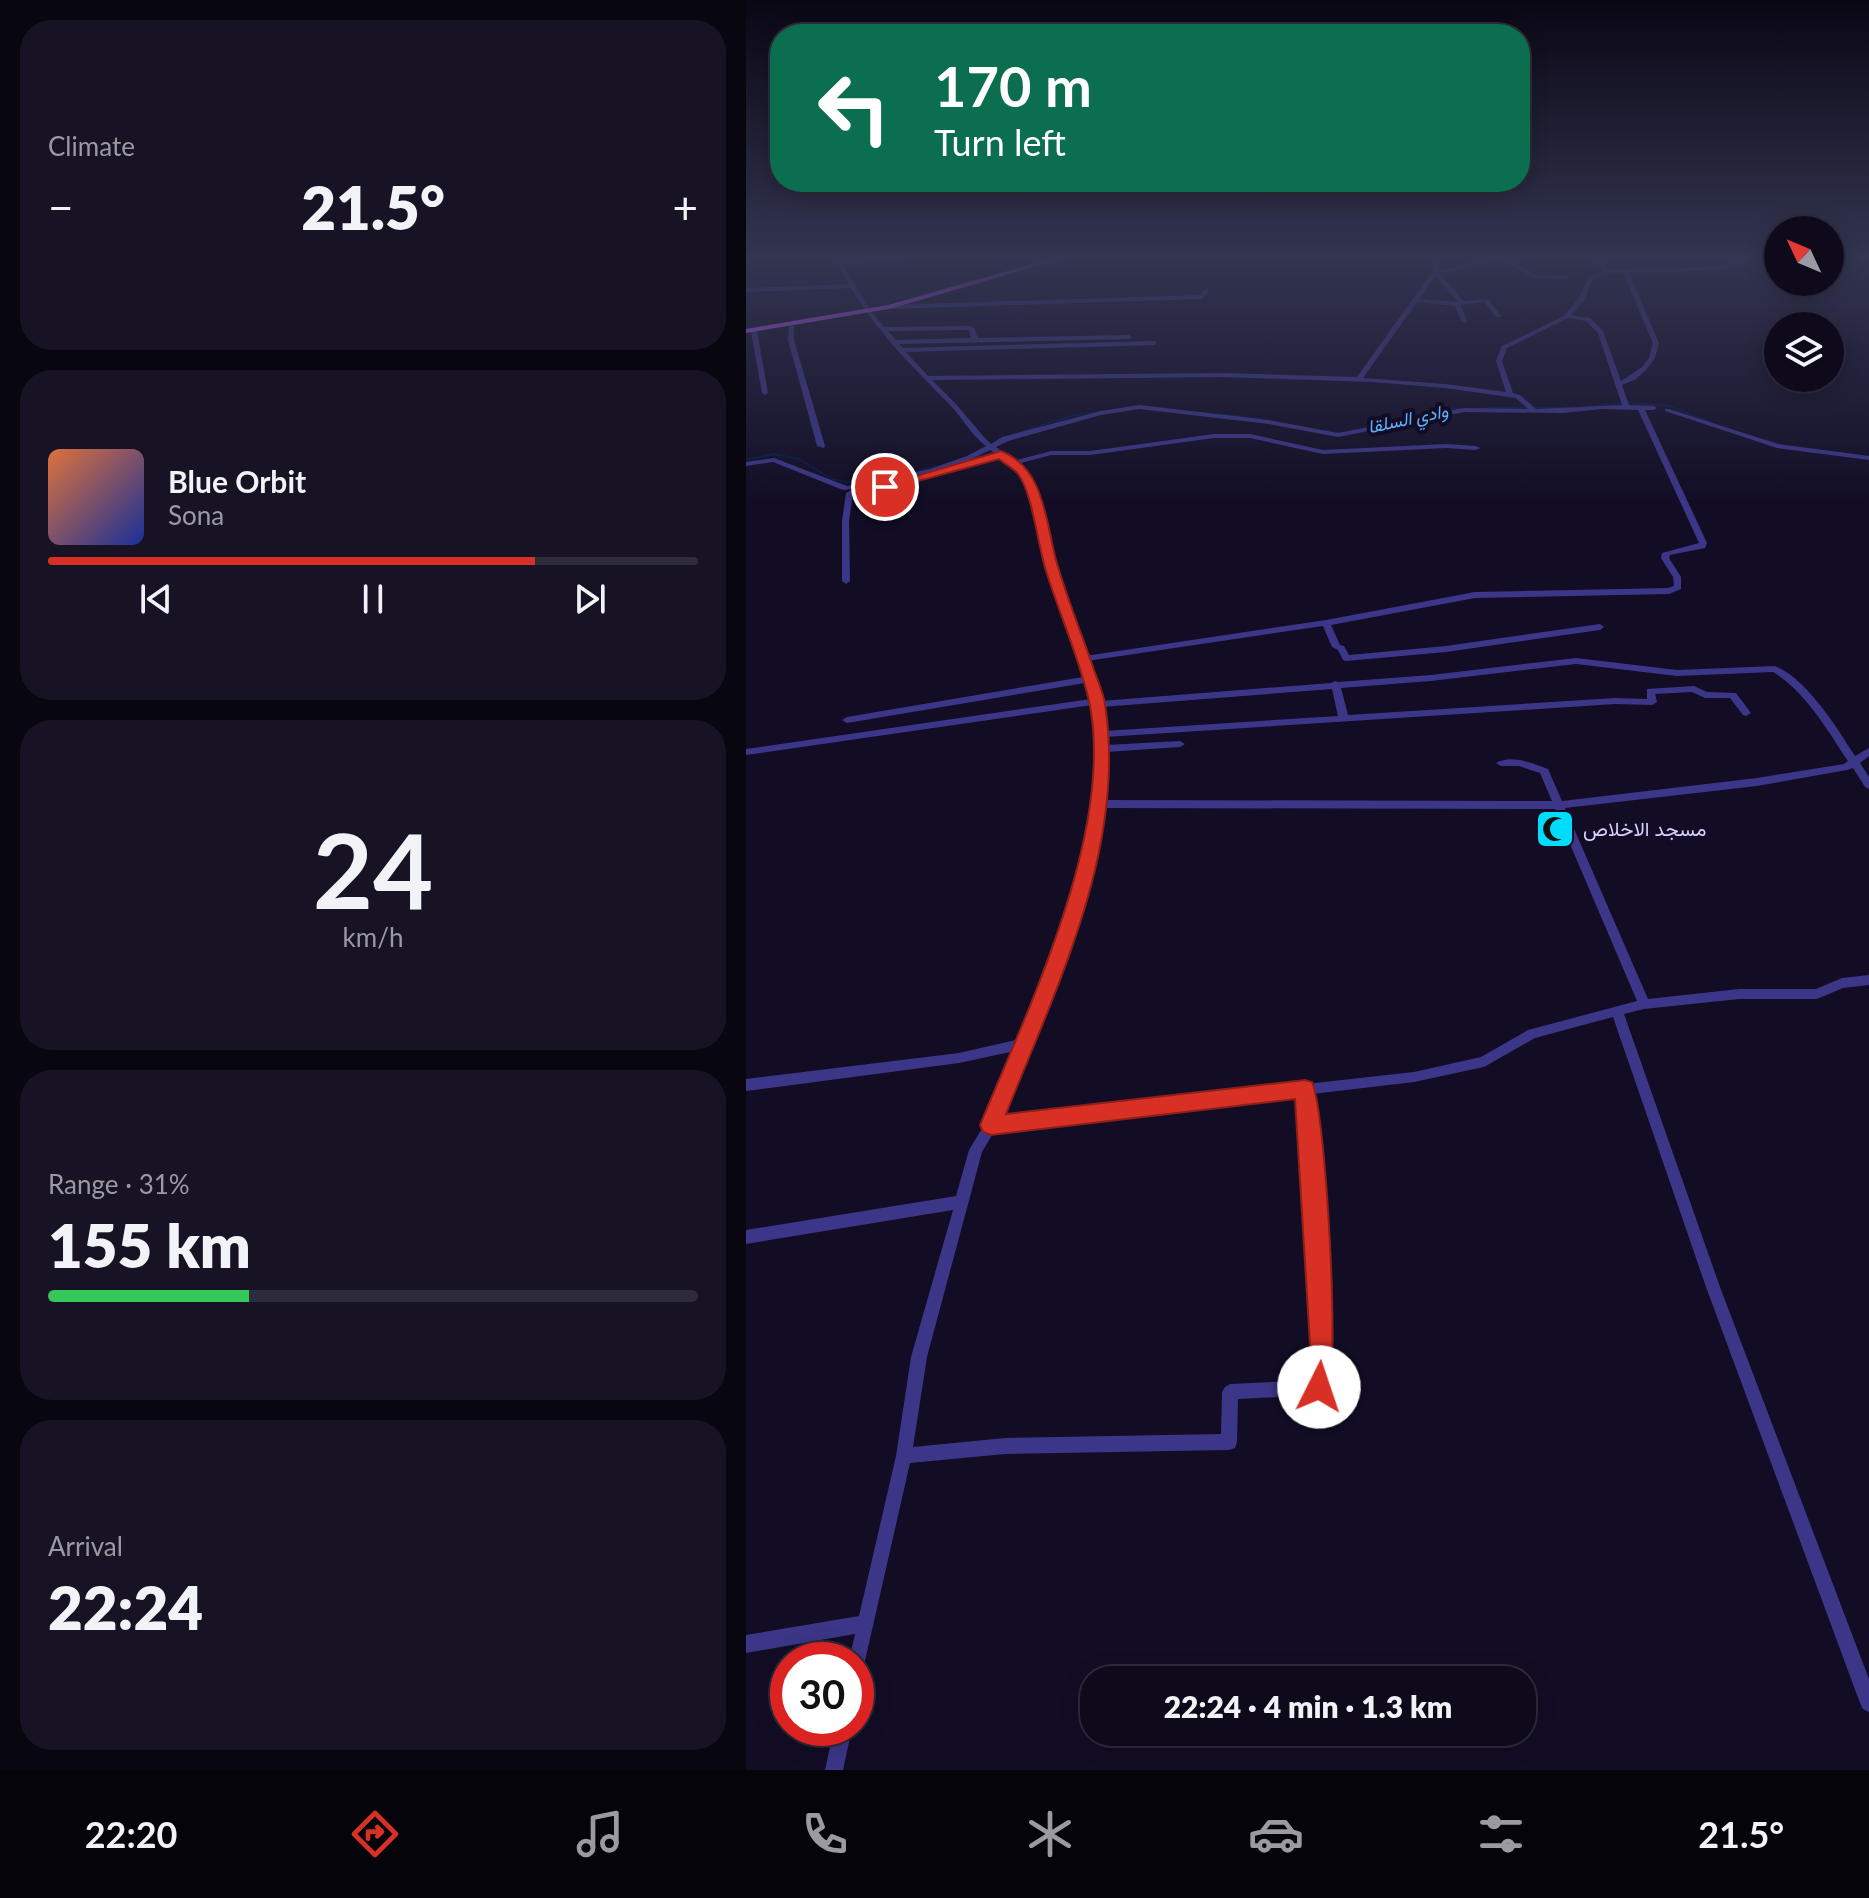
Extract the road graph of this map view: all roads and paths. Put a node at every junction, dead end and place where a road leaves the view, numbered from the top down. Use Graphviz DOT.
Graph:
graph roads {
  1 [pos="752,338"];
  2 [pos="791,338"];
  3 [pos="891,338"];
  4 [pos="1101,338"];
  5 [pos="1388,338"];
  6 [pos="1523,338"];
  7 [pos="1603,338"];
  8 [pos="1654,338"];
  9 [pos="975,340"];
  10 [pos="1154,343"];
  11 [pos="898,346"];
  12 [pos="926,378"];
  13 [pos="1358,380"];
  14 [pos="1620,384"];
  15 [pos="765,393"];
  16 [pos="1510,395"];
  17 [pos="1626,406"];
  18 [pos="1640,407"];
  19 [pos="1654,408"];
  20 [pos="1667,410"];
  21 [pos="1535,411"];
  22 [pos="821,446"];
  23 [pos="990,446"];
  24 [pos="1476,448"];
  25 [pos="1001,455"];
  26 [pos="1869,458"];
  27 [pos="1013,463"];
  28 [pos="746,464"];
  29 [pos="846,581"];
  30 [pos="1326,623"];
  31 [pos="1600,627"];
  32 [pos="1084,659"];
  33 [pos="1091,679"];
  34 [pos="1335,684"];
  35 [pos="1097,702"];
  36 [pos="1746,713"];
  37 [pos="1344,719"];
  38 [pos="847,720"];
  39 [pos="1101,734"];
  40 [pos="1180,744"];
  41 [pos="1102,749"];
  42 [pos="1869,751"];
  43 [pos="746,752"];
  44 [pos="1854,762"];
  45 [pos="1501,763"];
  46 [pos="1869,785"];
  47 [pos="1098,804"];
  48 [pos="1558,805"];
  49 [pos="1869,980"];
  50 [pos="1644,1004"];
  51 [pos="1617,1012"];
  52 [pos="1022,1044"];
  53 [pos="746,1085"];
  54 [pos="1305,1089"];
  55 [pos="991,1125"];
  56 [pos="962,1202"];
  57 [pos="746,1237"];
  58 [pos="904,1456"];
  59 [pos="865,1624"];
  60 [pos="861,1642"];
  61 [pos="746,1644"];
  62 [pos="1869,1703"];
  63 [pos="839,1746"];
  64 [pos="834,1770"];
  1 -- 15 [label="street"];
  2 -- 22 [label="street"];
  3 -- 11 [label="street"];
  4 -- 9 [label="street"];
  5 -- 13 [label="street"];
  6 -- 16 [label="street"];
  7 -- 14 [label="street"];
  8 -- 14 [label="street"];
  9 -- 11 [label="street"];
  10 -- 11 [label="street"];
  11 -- 12 [label="street"];
  12 -- 13 [label="street"];
  12 -- 23 [label="street"];
  13 -- 16 [label="street"];
  14 -- 17 [label="street"];
  16 -- 21 [label="street"];
  17 -- 18 [label="street"];
  17 -- 21 [label="street"];
  18 -- 19 [label="street"];
  18 -- 30 [label="street"];
  20 -- 26 [label="street"];
  21 -- 23 [label="street"];
  23 -- 25 [label="street"];
  23 -- 28 [label="street"];
  24 -- 27 [label="street"];
  25 -- 27 [label="street"];
  25 -- 29 [label="street"];
  27 -- 32 [label="street"];
  30 -- 31 [label="street"];
  30 -- 32 [label="street"];
  32 -- 33 [label="street"];
  33 -- 35 [label="street"];
  33 -- 38 [label="street"];
  34 -- 35 [label="street"];
  34 -- 37 [label="street"];
  34 -- 44 [label="street"];
  35 -- 39 [label="street"];
  35 -- 43 [label="street"];
  36 -- 37 [label="street"];
  37 -- 39 [label="street"];
  39 -- 41 [label="street"];
  40 -- 41 [label="street"];
  41 -- 47 [label="street"];
  42 -- 44 [label="street"];
  44 -- 46 [label="street"];
  44 -- 48 [label="street"];
  45 -- 48 [label="street"];
  47 -- 48 [label="street"];
  47 -- 52 [label="street"];
  48 -- 50 [label="street"];
  49 -- 50 [label="street"];
  50 -- 51 [label="street"];
  51 -- 54 [label="street"];
  51 -- 62 [label="street"];
  52 -- 53 [label="street"];
  52 -- 55 [label="street"];
  54 -- 55 [label="street"];
  54 -- 58 [label="street"];
  55 -- 56 [label="street"];
  56 -- 57 [label="street"];
  56 -- 58 [label="street"];
  58 -- 59 [label="street"];
  59 -- 60 [label="street"];
  59 -- 61 [label="street"];
  63 -- 64 [label="street"];
}
